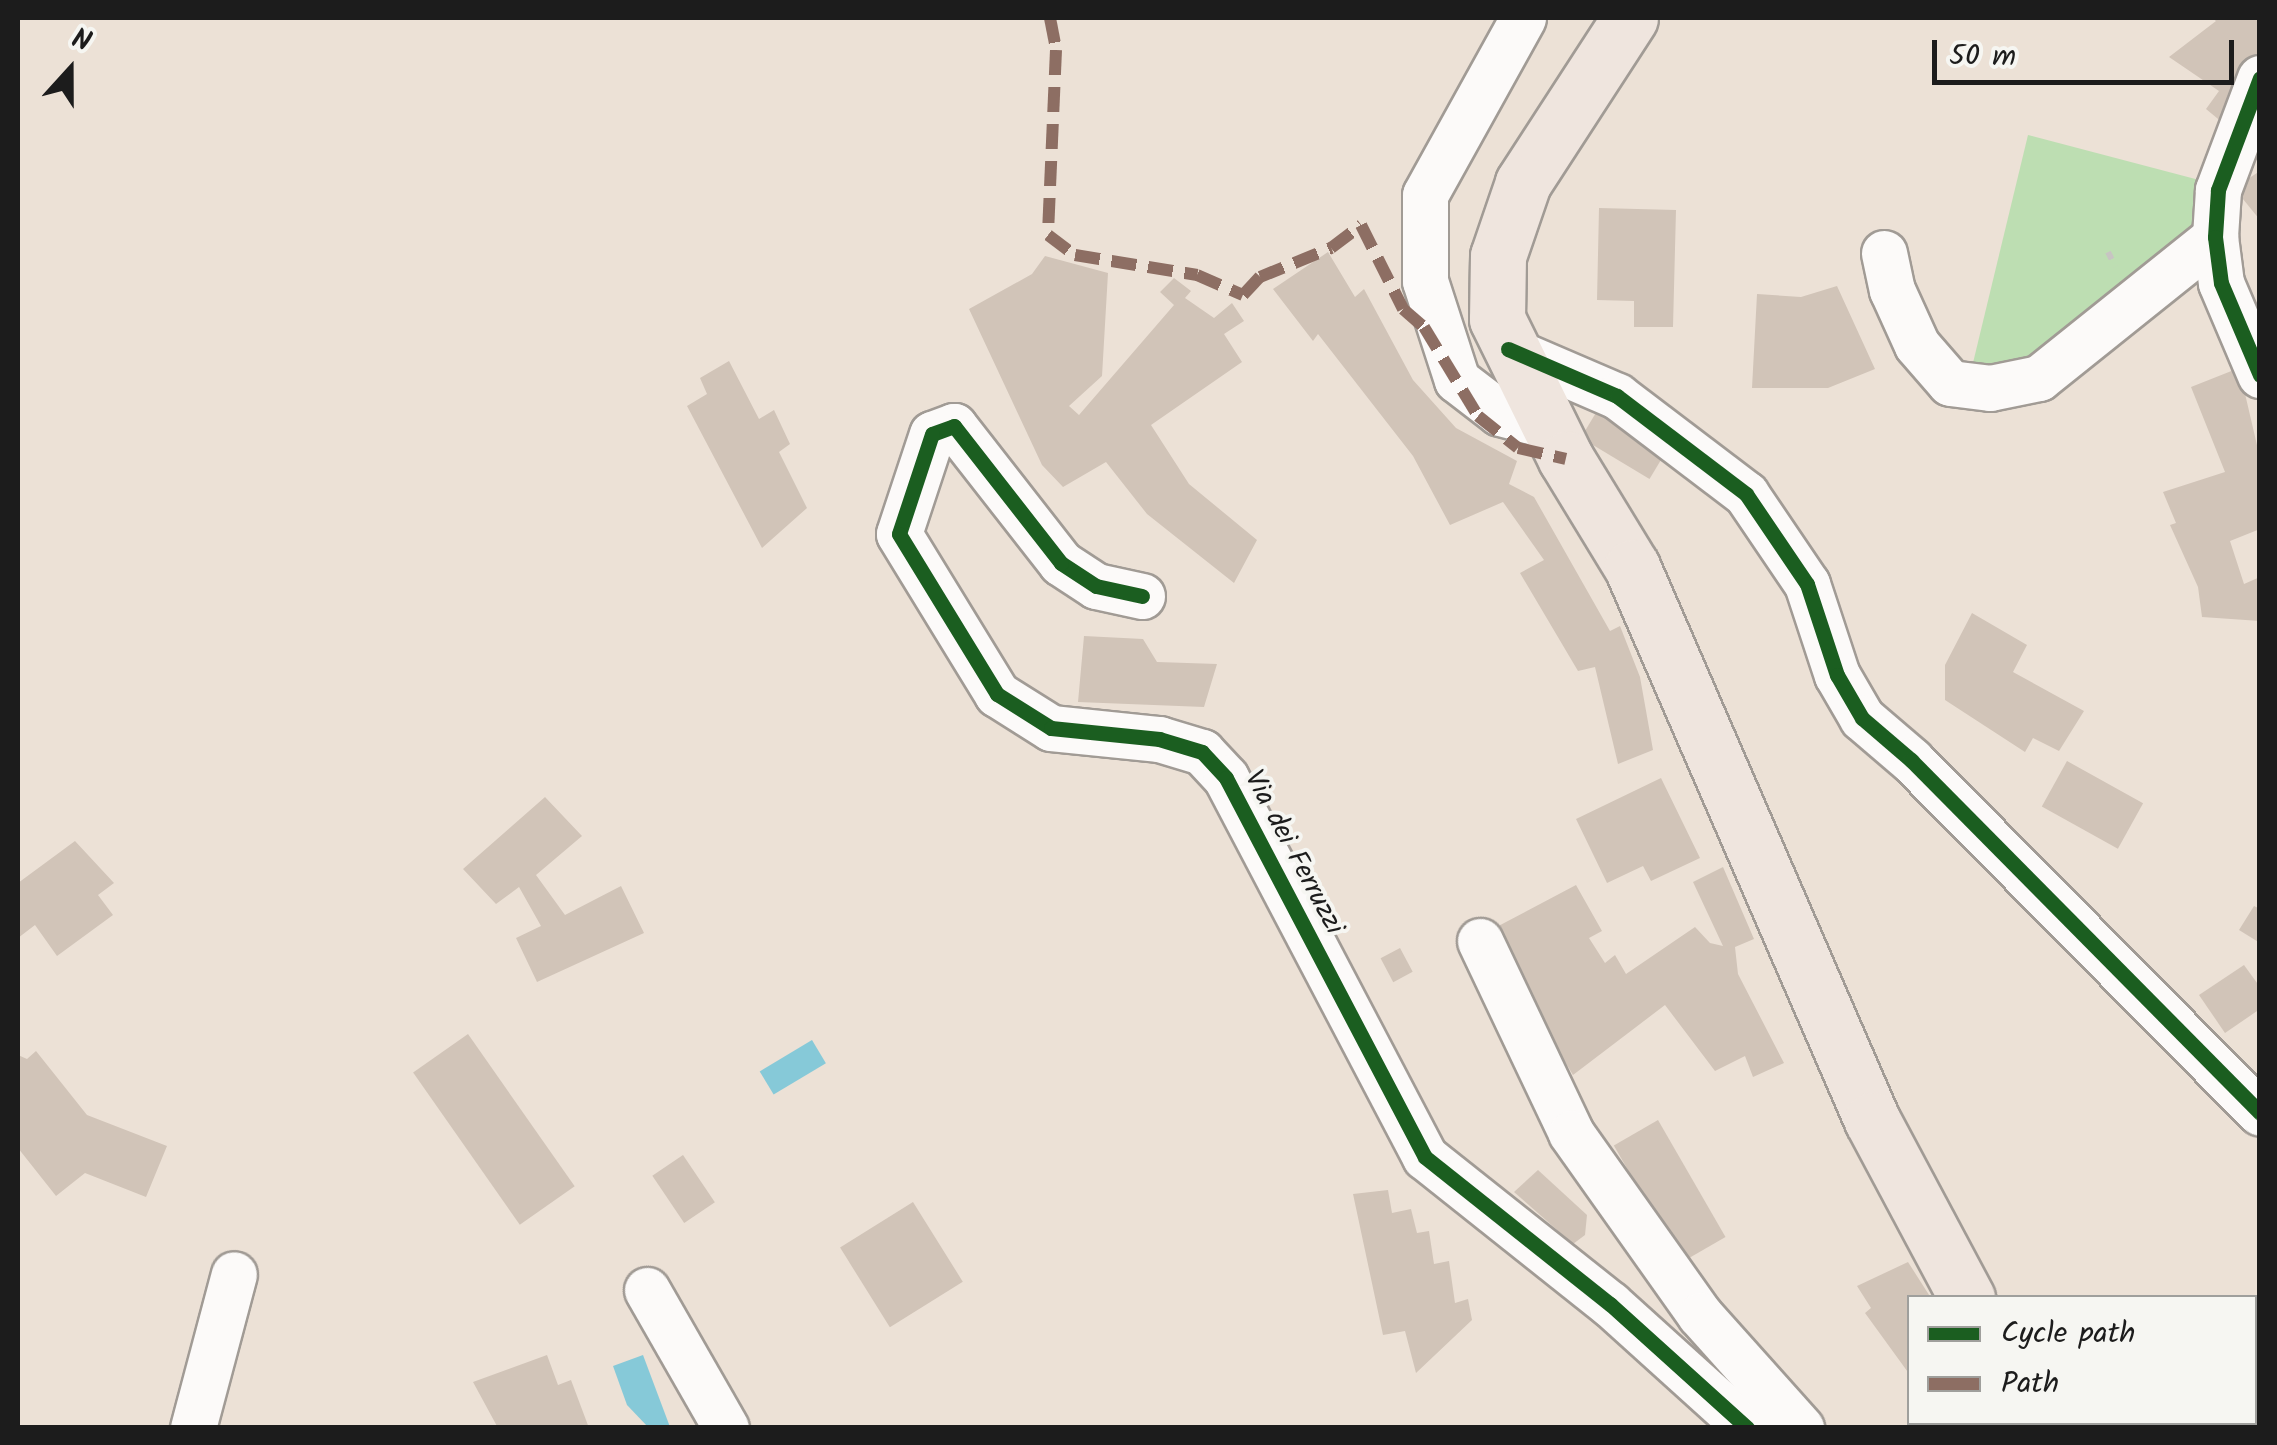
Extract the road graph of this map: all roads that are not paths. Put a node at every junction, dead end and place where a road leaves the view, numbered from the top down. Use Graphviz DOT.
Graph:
graph roads {
  1 [pos="1523,18"];
  2 [pos="1630,18"];
  3 [pos="2260,78"];
  4 [pos="2214,237"];
  5 [pos="1884,254"];
  6 [pos="1508,349"];
  7 [pos="2260,375"];
  8 [pos="1550,426"];
  9 [pos="1142,596"];
  10 [pos="1480,941"];
  11 [pos="2260,1112"];
  12 [pos="234,1274"];
  13 [pos="648,1290"];
  14 [pos="1964,1295"];
  15 [pos="193,1428"];
  16 [pos="726,1428"];
  17 [pos="1746,1428"];
  18 [pos="1801,1428"];
  1 -- 8 [label="street"];
  2 -- 6 [label="main road"];
  3 -- 4 [label="street"];
  4 -- 5 [label="street"];
  4 -- 7 [label="street"];
  6 -- 8 [label="main road"];
  6 -- 11 [label="street"];
  8 -- 14 [label="main road"];
  9 -- 17 [label="street, Via dei Ferruzzi"];
  10 -- 18 [label="street"];
  12 -- 15 [label="street"];
  13 -- 16 [label="street"];
}
